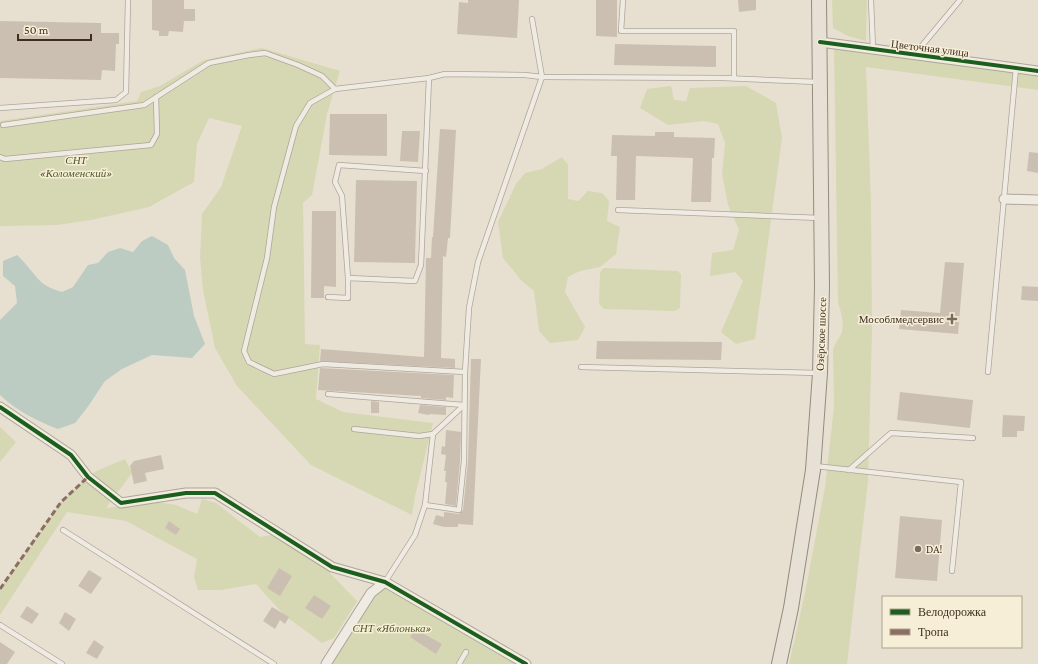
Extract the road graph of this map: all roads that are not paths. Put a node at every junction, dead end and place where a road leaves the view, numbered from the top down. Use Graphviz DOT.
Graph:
graph roads {
  1 [pos="128,0"];
  2 [pos="623,0"];
  3 [pos="819,0"];
  4 [pos="870,0"];
  5 [pos="960,0"];
  6 [pos="532,19"];
  7 [pos="820,42"];
  8 [pos="873,49"];
  9 [pos="915,54"];
  10 [pos="1016,68"];
  11 [pos="1038,71"];
  12 [pos="542,77"];
  13 [pos="429,78"];
  14 [pos="734,78"];
  15 [pos="820,82"];
  16 [pos="335,89"];
  17 [pos="156,97"];
  18 [pos="0,108"];
  19 [pos="3,125"];
  20 [pos="0,157"];
  21 [pos="426,171"];
  22 [pos="1004,199"];
  23 [pos="1038,200"];
  24 [pos="618,210"];
  25 [pos="822,218"];
  26 [pos="348,278"];
  27 [pos="328,297"];
  28 [pos="581,367"];
  29 [pos="465,372"];
  30 [pos="988,372"];
  31 [pos="820,373"];
  32 [pos="328,394"];
  33 [pos="464,405"];
  34 [pos="0,407"];
  35 [pos="354,429"];
  36 [pos="433,434"];
  37 [pos="974,438"];
  38 [pos="813,466"];
  39 [pos="849,470"];
  40 [pos="425,505"];
  41 [pos="63,530"];
  42 [pos="952,571"];
  43 [pos="384,582"];
  44 [pos="0,625"];
  45 [pos="466,652"];
  46 [pos="62,664"];
  47 [pos="274,664"];
  48 [pos="326,664"];
  49 [pos="459,664"];
  50 [pos="526,664"];
  51 [pos="779,664"];
  1 -- 18 [label="lane"];
  2 -- 14 [label="lane"];
  3 -- 7 [label="main road, Озёрское шоссе"];
  4 -- 8 [label="lane"];
  5 -- 9 [label="lane"];
  6 -- 12 [label="lane"];
  7 -- 8 [label="street, Цветочная улица"];
  7 -- 15 [label="main road, Озёрское шоссе"];
  8 -- 9 [label="street, Цветочная улица"];
  9 -- 10 [label="street, Цветочная улица"];
  10 -- 11 [label="street, Цветочная улица"];
  10 -- 22 [label="lane"];
  12 -- 13 [label="lane"];
  12 -- 14 [label="lane"];
  12 -- 29 [label="lane"];
  13 -- 16 [label="lane"];
  13 -- 21 [label="lane"];
  14 -- 15 [label="lane"];
  15 -- 25 [label="main road, Озёрское шоссе"];
  16 -- 17 [label="lane"];
  16 -- 29 [label="lane"];
  17 -- 19 [label="lane"];
  17 -- 20 [label="lane"];
  21 -- 26 [label="lane"];
  21 -- 26 [label="lane"];
  22 -- 23 [label="street"];
  22 -- 30 [label="lane"];
  24 -- 25 [label="lane"];
  25 -- 31 [label="main road, Озёрское шоссе"];
  26 -- 27 [label="lane"];
  28 -- 31 [label="lane"];
  29 -- 33 [label="lane"];
  31 -- 38 [label="main road, Озёрское шоссе"];
  32 -- 33 [label="lane"];
  33 -- 36 [label="lane"];
  33 -- 40 [label="lane"];
  34 -- 43 [label="street"];
  35 -- 36 [label="lane"];
  36 -- 40 [label="lane"];
  37 -- 39 [label="lane"];
  38 -- 39 [label="lane"];
  38 -- 51 [label="main road, Озёрское шоссе"];
  39 -- 42 [label="lane"];
  40 -- 43 [label="lane"];
  41 -- 47 [label="lane"];
  43 -- 48 [label="street"];
  43 -- 50 [label="street"];
  44 -- 46 [label="lane"];
  45 -- 49 [label="lane"];
}
